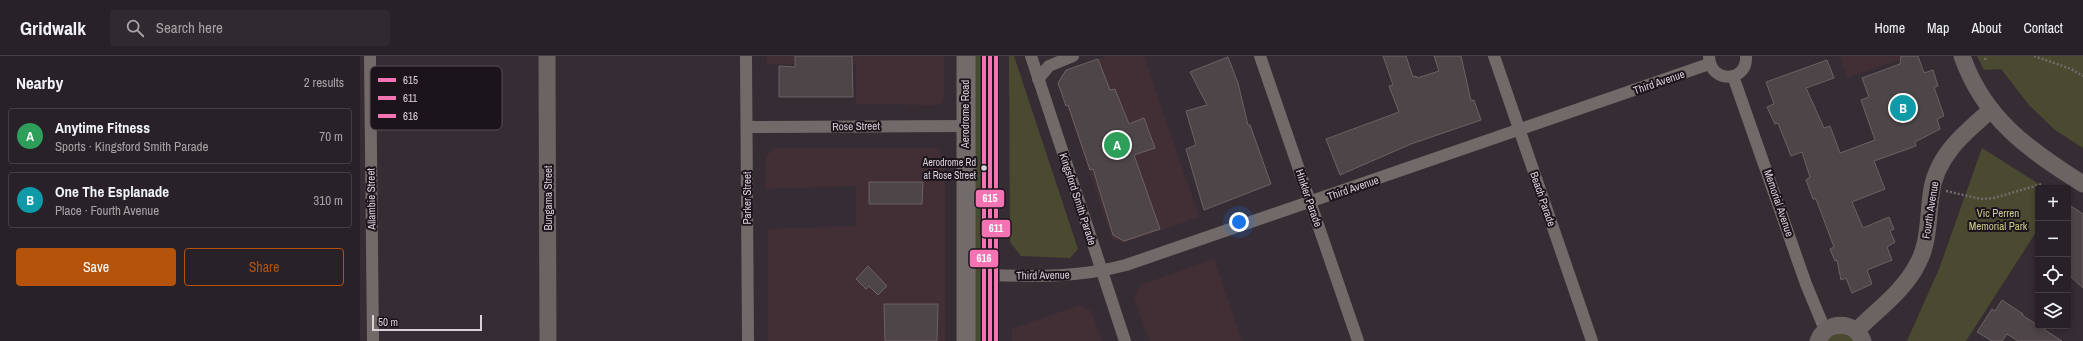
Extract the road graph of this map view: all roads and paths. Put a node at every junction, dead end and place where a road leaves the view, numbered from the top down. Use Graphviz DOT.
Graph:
graph roads {
  1 [pos="370,56"];
  2 [pos="547,56"];
  3 [pos="746,56"];
  4 [pos="966,56"];
  5 [pos="990,56"];
  6 [pos="1031,56"];
  7 [pos="1073,56"];
  8 [pos="1260,56"];
  9 [pos="1494,56"];
  10 [pos="1746,56"];
  11 [pos="1962,56"];
  12 [pos="1986,56"];
  13 [pos="2034,56"];
  14 [pos="1709,60"];
  15 [pos="1985,60"];
  16 [pos="1733,76"];
  17 [pos="2083,76"];
  18 [pos="1038,79"];
  19 [pos="365,90"];
  20 [pos="1991,110"];
  21 [pos="965,126"];
  22 [pos="747,127"];
  23 [pos="1519,130"];
  24 [pos="2042,184"];
  25 [pos="2083,184"];
  26 [pos="1944,190"];
  27 [pos="1311,203"];
  28 [pos="1101,272"];
  29 [pos="990,275"];
  30 [pos="1822,336"];
  31 [pos="1860,336"];
  32 [pos="373,341"];
  33 [pos="548,341"];
  34 [pos="748,341"];
  35 [pos="966,341"];
  36 [pos="990,341"];
  37 [pos="1125,341"];
  38 [pos="1358,341"];
  39 [pos="1592,341"];
  1 -- 19 [label="street, Allambie Street"];
  2 -- 33 [label="street, Bungama Street"];
  3 -- 22 [label="street, Parker Street"];
  4 -- 21 [label="main road, Aerodrome Road"];
  5 -- 29 [label="main road"];
  6 -- 18 [label="street, Kingsford Smith Parade"];
  7 -- 18 [label="street"];
  8 -- 27 [label="street, Hinkler Parade"];
  9 -- 23 [label="street, Beach Parade"];
  10 -- 16 [label="street"];
  11 -- 20 [label="street"];
  12 -- 15 [label="path"];
  13 -- 17 [label="path"];
  14 -- 16 [label="street"];
  14 -- 23 [label="street, Third Avenue"];
  16 -- 30 [label="street, Memorial Avenue"];
  18 -- 28 [label="street, Kingsford Smith Parade"];
  19 -- 32 [label="street, Allambie Street"];
  20 -- 25 [label="street"];
  20 -- 31 [label="street, Fourth Avenue"];
  21 -- 22 [label="street, Rose Street"];
  21 -- 35 [label="main road, Aerodrome Road"];
  22 -- 34 [label="street, Parker Street"];
  23 -- 27 [label="street, Third Avenue"];
  23 -- 39 [label="street, Beach Parade"];
  24 -- 26 [label="path"];
  27 -- 28 [label="street, Third Avenue"];
  27 -- 38 [label="street, Hinkler Parade"];
  28 -- 29 [label="street, Third Avenue"];
  28 -- 37 [label="street, Kingsford Smith Parade"];
  29 -- 36 [label="main road"];
  30 -- 31 [label="street"];
}
